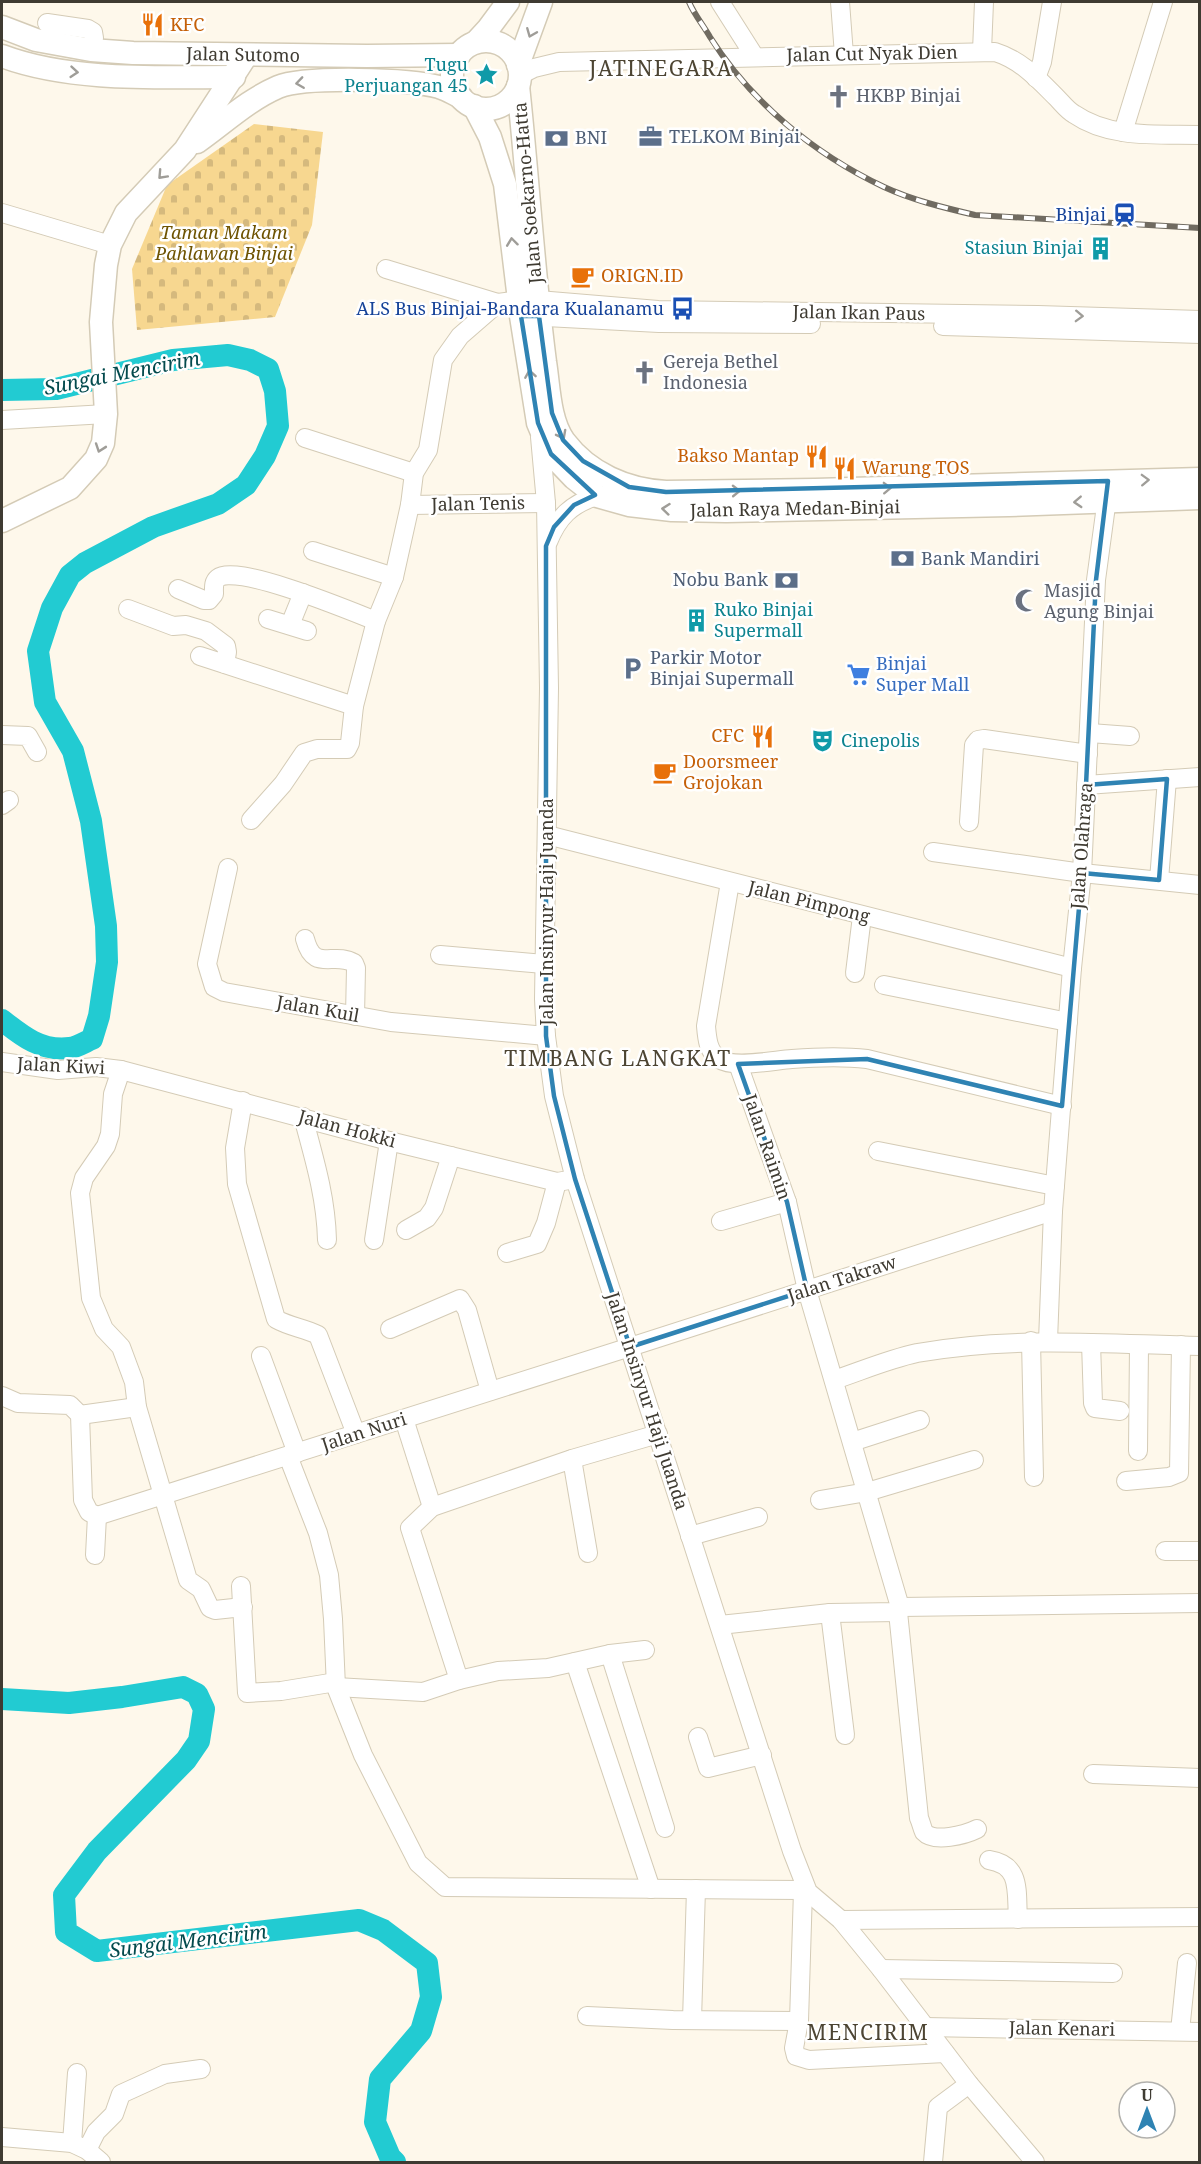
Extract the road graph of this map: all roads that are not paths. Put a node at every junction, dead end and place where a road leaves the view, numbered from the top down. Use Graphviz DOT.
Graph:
graph roads {
  1 [pos="508,2"];
  2 [pos="541,2"];
  3 [pos="720,2"];
  4 [pos="840,2"];
  5 [pos="984,2"];
  6 [pos="1052,2"];
  7 [pos="1163,2"];
  8 [pos="2,27"];
  9 [pos="37,34"];
  10 [pos="467,49"];
  11 [pos="982,51"];
  12 [pos="152,54"];
  13 [pos="844,55"];
  14 [pos="246,56"];
  15 [pos="334,56"];
  16 [pos="755,57"];
  17 [pos="15,61"];
  18 [pos="519,75"];
  19 [pos="152,77"];
  20 [pos="234,77"];
  21 [pos="1036,78"];
  22 [pos="336,80"];
  23 [pos="467,101"];
  24 [pos="1123,132"];
  25 [pos="1200,135"];
  26 [pos="185,150"];
  27 [pos="2,213"];
  28 [pos="110,245"];
  29 [pos="386,269"];
  30 [pos="523,307"];
  31 [pos="953,320"];
  32 [pos="1200,321"];
  33 [pos="1200,334"];
  34 [pos="106,414"];
  35 [pos="2,420"];
  36 [pos="538,423"];
  37 [pos="305,438"];
  38 [pos="414,473"];
  39 [pos="1200,478"];
  40 [pos="1108,491"];
  41 [pos="597,496"];
  42 [pos="1200,498"];
  43 [pos="829,499"];
  44 [pos="546,503"];
  45 [pos="410,505"];
  46 [pos="2,521"];
  47 [pos="546,546"];
  48 [pos="313,551"];
  49 [pos="394,577"];
  50 [pos="178,590"];
  51 [pos="303,593"];
  52 [pos="128,609"];
  53 [pos="268,619"];
  54 [pos="376,621"];
  55 [pos="200,656"];
  56 [pos="225,664"];
  57 [pos="354,706"];
  58 [pos="1090,733"];
  59 [pos="2,735"];
  60 [pos="1130,736"];
  61 [pos="37,752"];
  62 [pos="1088,754"];
  63 [pos="1200,777"];
  64 [pos="1167,779"];
  65 [pos="1086,785"];
  66 [pos="251,820"];
  67 [pos="969,822"];
  68 [pos="547,835"];
  69 [pos="933,852"];
  70 [pos="228,868"];
  71 [pos="1082,873"];
  72 [pos="1159,880"];
  73 [pos="730,882"];
  74 [pos="1200,885"];
  75 [pos="862,916"];
  76 [pos="305,939"];
  77 [pos="440,955"];
  78 [pos="544,964"];
  79 [pos="1072,968"];
  80 [pos="855,973"];
  81 [pos="884,985"];
  82 [pos="355,1016"];
  83 [pos="1068,1022"];
  84 [pos="546,1036"];
  85 [pos="2,1062"];
  86 [pos="738,1064"];
  87 [pos="121,1070"];
  88 [pos="243,1101"];
  89 [pos="1062,1106"];
  90 [pos="303,1117"];
  91 [pos="389,1141"];
  92 [pos="878,1151"];
  93 [pos="451,1156"];
  94 [pos="575,1179"];
  95 [pos="556,1182"];
  96 [pos="1055,1186"];
  97 [pos="787,1202"];
  98 [pos="1053,1211"];
  99 [pos="721,1221"];
  100 [pos="406,1230"];
  101 [pos="374,1239"];
  102 [pos="327,1240"];
  103 [pos="507,1253"];
  104 [pos="807,1290"];
  105 [pos="390,1329"];
  106 [pos="1040,1341"];
  107 [pos="1091,1343"];
  108 [pos="1138,1345"];
  109 [pos="1190,1346"];
  110 [pos="630,1347"];
  111 [pos="261,1356"];
  112 [pos="834,1380"];
  113 [pos="490,1391"];
  114 [pos="2,1396"];
  115 [pos="137,1407"];
  116 [pos="1120,1411"];
  117 [pos="80,1414"];
  118 [pos="404,1419"];
  119 [pos="920,1420"];
  120 [pos="356,1434"];
  121 [pos="658,1434"];
  122 [pos="852,1442"];
  123 [pos="1138,1450"];
  124 [pos="293,1454"];
  125 [pos="572,1459"];
  126 [pos="974,1460"];
  127 [pos="1034,1476"];
  128 [pos="1126,1481"];
  129 [pos="867,1492"];
  130 [pos="162,1495"];
  131 [pos="820,1500"];
  132 [pos="432,1507"];
  133 [pos="97,1516"];
  134 [pos="758,1517"];
  135 [pos="690,1536"];
  136 [pos="1165,1551"];
  137 [pos="1200,1551"];
  138 [pos="588,1552"];
  139 [pos="95,1555"];
  140 [pos="241,1586"];
  141 [pos="1200,1603"];
  142 [pos="243,1608"];
  143 [pos="899,1610"];
  144 [pos="830,1613"];
  145 [pos="720,1625"];
  146 [pos="645,1650"];
  147 [pos="610,1654"];
  148 [pos="575,1662"];
  149 [pos="459,1680"];
  150 [pos="336,1685"];
  151 [pos="845,1735"];
  152 [pos="698,1737"];
  153 [pos="762,1755"];
  154 [pos="1093,1774"];
  155 [pos="1200,1778"];
  156 [pos="666,1828"];
  157 [pos="977,1829"];
  158 [pos="989,1860"];
  159 [pos="651,1889"];
  160 [pos="696,1889"];
  161 [pos="806,1891"];
  162 [pos="1200,1917"];
  163 [pos="1018,1919"];
  164 [pos="841,1920"];
  165 [pos="1187,1963"];
  166 [pos="881,1969"];
  167 [pos="1113,1973"];
  168 [pos="587,2016"];
  169 [pos="692,2020"];
  170 [pos="799,2020"];
  171 [pos="925,2027"];
  172 [pos="1180,2031"];
  173 [pos="1200,2032"];
  174 [pos="945,2053"];
  175 [pos="201,2069"];
  176 [pos="77,2073"];
  177 [pos="969,2084"];
  178 [pos="2,2137"];
  179 [pos="79,2146"];
  180 [pos="101,2163"];
  181 [pos="933,2163"];
  182 [pos="1035,2163"];
  1 -- 10 [label="main road"];
  2 -- 18 [label="main road, one-way"];
  3 -- 16 [label="street"];
  4 -- 13 [label="street"];
  5 -- 11 [label="street"];
  6 -- 21 [label="street"];
  7 -- 24 [label="street"];
  8 -- 9 [label="main road, Jalan Sutomo"];
  9 -- 12 [label="main road, Jalan Sutomo"];
  9 -- 17 [label="main road"];
  10 -- 15 [label="main road, Jalan Sutomo"];
  10 -- 18 [label="main road"];
  10 -- 23 [label="main road"];
  11 -- 13 [label="street, Jalan Cut Nyak Dien"];
  11 -- 21 [label="street, Jalan Cut Nyak Dien"];
  12 -- 14 [label="main road, Jalan Sutomo"];
  12 -- 19 [label="main road"];
  13 -- 16 [label="street, Jalan Cut Nyak Dien"];
  14 -- 15 [label="main road, Jalan Sutomo"];
  14 -- 20 [label="main road"];
  15 -- 22 [label="main road"];
  16 -- 18 [label="street, Jalan Cut Nyak Dien"];
  17 -- 19 [label="main road, Jalan Sutomo, one-way"];
  18 -- 23 [label="main road"];
  18 -- 30 [label="main road, Jalan Soekarno-Hatta"];
  19 -- 20 [label="main road, Jalan Sutomo"];
  20 -- 26 [label="main road"];
  21 -- 24 [label="street, Jalan Cut Nyak Dien"];
  22 -- 23 [label="main road, Jalan Sutomo"];
  22 -- 26 [label="main road, Jalan Sutomo, one-way"];
  30 -- 23 [label="main road, Jalan Soekarno-Hatta, one-way"];
  24 -- 25 [label="street, Jalan Cut Nyak Dien"];
  26 -- 28 [label="main road, one-way"];
  27 -- 28 [label="street"];
  28 -- 34 [label="main road"];
  29 -- 30 [label="street, Jalan Ikan Paus"];
  30 -- 31 [label="street, Jalan Ikan Paus"];
  36 -- 30 [label="main road, Jalan Raya Medan-Binjai, one-way"];
  30 -- 38 [label="street"];
  30 -- 43 [label="main road, Jalan Raya Medan-Binjai, one-way"];
  31 -- 32 [label="street, Jalan Ikan Paus, one-way"];
  31 -- 33 [label="street, Jalan Ikan Paus"];
  34 -- 35 [label="street"];
  34 -- 46 [label="main road, one-way"];
  36 -- 41 [label="main road, Jalan Raya Medan-Binjai"];
  36 -- 44 [label="street, Jalan Insinyur Haji Juanda"];
  37 -- 38 [label="street"];
  38 -- 45 [label="street"];
  40 -- 39 [label="main road, Jalan Raya Medan-Binjai, one-way"];
  40 -- 42 [label="main road, Jalan Raya Medan-Binjai"];
  40 -- 43 [label="main road, Jalan Raya Medan-Binjai"];
  40 -- 58 [label="street, Jalan Olahraga"];
  43 -- 41 [label="main road, Jalan Raya Medan-Binjai, one-way"];
  41 -- 47 [label="street, Jalan Insinyur Haji Juanda"];
  44 -- 45 [label="street, Jalan Tenis"];
  44 -- 47 [label="street, Jalan Insinyur Haji Juanda"];
  45 -- 49 [label="street"];
  47 -- 68 [label="street, Jalan Insinyur Haji Juanda"];
  48 -- 49 [label="street"];
  49 -- 54 [label="street"];
  50 -- 51 [label="street"];
  51 -- 53 [label="street"];
  51 -- 54 [label="street"];
  52 -- 56 [label="street"];
  54 -- 57 [label="street"];
  55 -- 56 [label="street"];
  56 -- 57 [label="street"];
  57 -- 66 [label="street"];
  58 -- 60 [label="street"];
  58 -- 62 [label="street, Jalan Olahraga"];
  59 -- 61 [label="street"];
  62 -- 65 [label="street, Jalan Olahraga"];
  62 -- 67 [label="street"];
  63 -- 64 [label="street"];
  64 -- 65 [label="street"];
  64 -- 72 [label="street"];
  65 -- 71 [label="street, Jalan Olahraga"];
  68 -- 73 [label="street, Jalan Pimpong"];
  68 -- 78 [label="street, Jalan Insinyur Haji Juanda"];
  69 -- 71 [label="street"];
  70 -- 82 [label="street, Jalan Kuil"];
  71 -- 72 [label="street"];
  71 -- 79 [label="street, Jalan Olahraga"];
  72 -- 74 [label="street"];
  73 -- 75 [label="street, Jalan Pimpong"];
  73 -- 86 [label="street"];
  75 -- 79 [label="street, Jalan Pimpong"];
  75 -- 80 [label="street"];
  76 -- 82 [label="street"];
  77 -- 78 [label="street"];
  78 -- 84 [label="street, Jalan Insinyur Haji Juanda"];
  79 -- 83 [label="street, Jalan Olahraga"];
  81 -- 83 [label="street"];
  82 -- 84 [label="street, Jalan Kuil"];
  83 -- 89 [label="street, Jalan Olahraga"];
  84 -- 94 [label="street, Jalan Insinyur Haji Juanda"];
  85 -- 87 [label="street, Jalan Kiwi"];
  86 -- 89 [label="street"];
  86 -- 97 [label="street, Jalan Raimin"];
  87 -- 88 [label="street, Jalan Hokki"];
  87 -- 115 [label="street"];
  88 -- 90 [label="street, Jalan Hokki"];
  88 -- 120 [label="street"];
  89 -- 96 [label="street, Jalan Olahraga"];
  90 -- 91 [label="street, Jalan Hokki"];
  90 -- 102 [label="street"];
  91 -- 93 [label="street, Jalan Hokki"];
  91 -- 101 [label="street"];
  92 -- 96 [label="street"];
  93 -- 95 [label="street, Jalan Hokki"];
  93 -- 100 [label="street"];
  94 -- 95 [label="street, Jalan Hokki"];
  94 -- 110 [label="street, Jalan Insinyur Haji Juanda"];
  95 -- 103 [label="street"];
  96 -- 98 [label="street, Jalan Olahraga"];
  97 -- 99 [label="street"];
  97 -- 104 [label="street, Jalan Raimin"];
  98 -- 104 [label="street, Jalan Takraw"];
  98 -- 106 [label="street, Jalan Olahraga"];
  104 -- 110 [label="street, Jalan Takraw"];
  104 -- 112 [label="street, Jalan Raimin"];
  105 -- 113 [label="street"];
  106 -- 107 [label="street"];
  106 -- 112 [label="street"];
  106 -- 127 [label="street, Jalan Olahraga"];
  107 -- 108 [label="street"];
  107 -- 116 [label="street"];
  108 -- 109 [label="street"];
  108 -- 123 [label="street"];
  109 -- 128 [label="street"];
  110 -- 113 [label="street, Jalan Nuri"];
  110 -- 121 [label="street, Jalan Insinyur Haji Juanda"];
  111 -- 124 [label="street"];
  112 -- 122 [label="street, Jalan Raimin"];
  113 -- 118 [label="street, Jalan Nuri"];
  114 -- 117 [label="street"];
  115 -- 117 [label="street"];
  115 -- 130 [label="street"];
  117 -- 133 [label="street"];
  118 -- 120 [label="street, Jalan Nuri"];
  118 -- 132 [label="street"];
  119 -- 122 [label="street"];
  120 -- 124 [label="street, Jalan Nuri"];
  121 -- 125 [label="street"];
  121 -- 135 [label="street, Jalan Insinyur Haji Juanda"];
  122 -- 129 [label="street, Jalan Raimin"];
  124 -- 130 [label="street, Jalan Nuri"];
  124 -- 150 [label="street"];
  125 -- 132 [label="street"];
  125 -- 138 [label="street"];
  126 -- 129 [label="street"];
  129 -- 131 [label="street"];
  129 -- 143 [label="street, Jalan Raimin"];
  130 -- 133 [label="street, Jalan Nuri"];
  130 -- 142 [label="street"];
  132 -- 149 [label="street"];
  133 -- 139 [label="street"];
  134 -- 135 [label="street"];
  135 -- 145 [label="street, Jalan Insinyur Haji Juanda"];
  136 -- 137 [label="street"];
  140 -- 142 [label="street"];
  141 -- 143 [label="street"];
  142 -- 150 [label="street"];
  143 -- 144 [label="street"];
  143 -- 157 [label="street, Jalan Raimin"];
  144 -- 145 [label="street"];
  144 -- 151 [label="street"];
  145 -- 153 [label="street, Jalan Insinyur Haji Juanda"];
  146 -- 147 [label="street"];
  147 -- 148 [label="street"];
  147 -- 156 [label="street"];
  148 -- 149 [label="street"];
  148 -- 159 [label="street"];
  149 -- 150 [label="street"];
  150 -- 159 [label="street"];
  152 -- 153 [label="street"];
  153 -- 161 [label="street, Jalan Insinyur Haji Juanda"];
  154 -- 155 [label="street"];
  158 -- 163 [label="street"];
  159 -- 160 [label="street"];
  160 -- 161 [label="street"];
  160 -- 169 [label="street"];
  161 -- 164 [label="street, Jalan Insinyur Haji Juanda"];
  161 -- 170 [label="street"];
  162 -- 163 [label="street"];
  163 -- 164 [label="street"];
  164 -- 166 [label="street, Jalan Insinyur Haji Juanda"];
  165 -- 172 [label="street"];
  166 -- 167 [label="street"];
  166 -- 171 [label="street, Jalan Insinyur Haji Juanda"];
  168 -- 169 [label="street"];
  169 -- 170 [label="street"];
  170 -- 174 [label="street"];
  171 -- 172 [label="street, Jalan Kenari"];
  171 -- 174 [label="street, Jalan Insinyur Haji Juanda"];
  172 -- 173 [label="street, Jalan Kenari"];
  174 -- 177 [label="street, Jalan Insinyur Haji Juanda"];
  175 -- 179 [label="street"];
  176 -- 179 [label="street"];
  177 -- 181 [label="street"];
  177 -- 182 [label="street, Jalan Insinyur Haji Juanda"];
  178 -- 179 [label="street"];
  179 -- 180 [label="street"];
}
